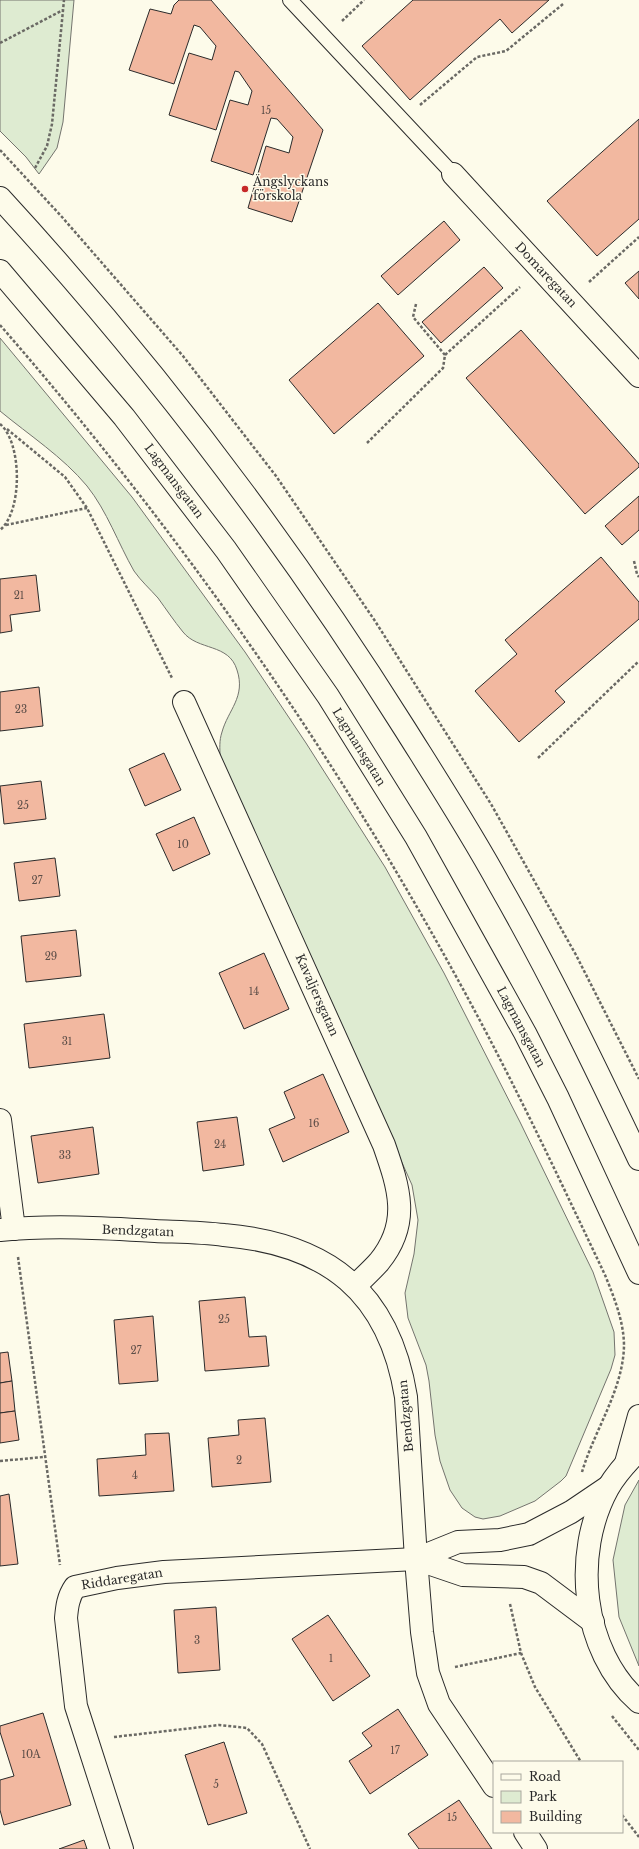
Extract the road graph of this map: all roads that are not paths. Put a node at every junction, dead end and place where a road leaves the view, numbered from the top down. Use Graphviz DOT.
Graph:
graph roads {
  1 [pos="290,0"];
  2 [pos="454,174"];
  3 [pos="0,198"];
  4 [pos="0,271"];
  5 [pos="639,376"];
  6 [pos="184,702"];
  7 [pos="0,1120"];
  8 [pos="639,1159"];
  9 [pos="7,1230"];
  10 [pos="639,1273"];
  11 [pos="355,1286"];
  12 [pos="639,1416"];
  13 [pos="633,1456"];
  14 [pos="608,1488"];
  15 [pos="416,1559"];
  16 [pos="593,1622"];
  17 [pos="637,1701"];
  18 [pos="493,1785"];
  19 [pos="525,1833"];
  20 [pos="122,1849"];
  21 [pos="536,1849"];
  1 -- 2 [label="lane"];
  2 -- 5 [label="street, Domaregatan"];
  3 -- 8 [label="street"];
  4 -- 10 [label="street, Lagmansgatan"];
  6 -- 11 [label="street, Kavaljersgatan"];
  7 -- 9 [label="street"];
  9 -- 11 [label="street, Bendzgatan"];
  11 -- 15 [label="street, Bendzgatan"];
  12 -- 13 [label="street"];
  13 -- 14 [label="street"];
  14 -- 15 [label="street, Riddaregatan"];
  14 -- 16 [label="street"];
  15 -- 16 [label="street, Riddaregatan"];
  15 -- 18 [label="street, Bendzgatan"];
  15 -- 20 [label="street, Riddaregatan"];
  16 -- 17 [label="street"];
  19 -- 21 [label="street"];
}
